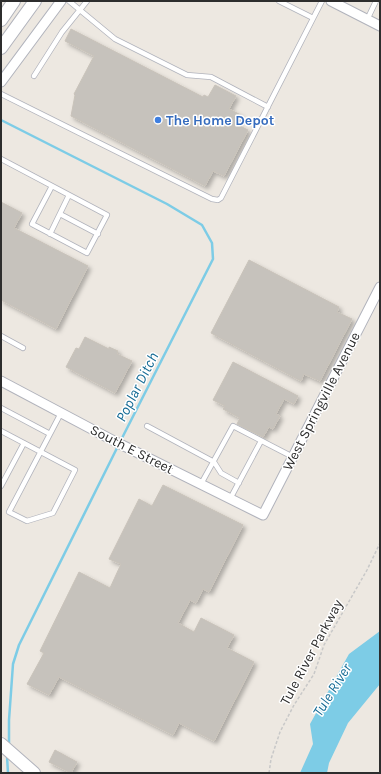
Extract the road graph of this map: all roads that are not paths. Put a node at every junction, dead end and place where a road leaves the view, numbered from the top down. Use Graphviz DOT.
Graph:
graph roads {
  1 [pos="14,1"];
  2 [pos="35,1"];
  3 [pos="61,1"];
  4 [pos="69,1"];
  5 [pos="87,1"];
  6 [pos="279,1"];
  7 [pos="322,1"];
  8 [pos="331,1"];
  9 [pos="376,1"];
  10 [pos="80,10"];
  11 [pos="313,18"];
  12 [pos="1,20"];
  13 [pos="367,20"];
  14 [pos="380,26"];
  15 [pos="1,48"];
  16 [pos="34,76"];
  17 [pos="1,82"];
  18 [pos="1,94"];
  19 [pos="268,107"];
  20 [pos="1,159"];
  21 [pos="52,186"];
  22 [pos="69,195"];
  23 [pos="60,214"];
  24 [pos="50,234"];
  25 [pos="98,234"];
  26 [pos="380,286"];
  27 [pos="1,336"];
  28 [pos="23,348"];
  29 [pos="1,381"];
  30 [pos="1,408"];
  31 [pos="60,413"];
  32 [pos="147,426"];
  33 [pos="1,431"];
  34 [pos="50,434"];
  35 [pos="261,441"];
  36 [pos="24,443"];
  37 [pos="40,452"];
  38 [pos="293,457"];
  39 [pos="214,462"];
  40 [pos="239,483"];
  41 [pos="201,484"];
  42 [pos="1,486"];
  43 [pos="230,499"];
  44 [pos="263,515"];
  45 [pos="1,744"];
  46 [pos="34,773"];
  1 -- 12 [label="main road"];
  2 -- 15 [label="main road"];
  3 -- 17 [label="street"];
  4 -- 10 [label="lane"];
  5 -- 10 [label="lane"];
  6 -- 11 [label="lane"];
  7 -- 11 [label="lane"];
  8 -- 13 [label="street"];
  9 -- 13 [label="lane"];
  10 -- 16 [label="lane"];
  10 -- 19 [label="lane"];
  11 -- 19 [label="lane"];
  13 -- 14 [label="street"];
  18 -- 19 [label="lane"];
  20 -- 21 [label="lane"];
  21 -- 22 [label="lane"];
  21 -- 24 [label="lane"];
  22 -- 23 [label="lane"];
  22 -- 25 [label="lane"];
  23 -- 24 [label="lane"];
  23 -- 25 [label="lane"];
  24 -- 25 [label="lane"];
  26 -- 38 [label="street, West Springville Avenue"];
  27 -- 28 [label="lane"];
  29 -- 31 [label="street, South E Street"];
  30 -- 34 [label="lane"];
  31 -- 34 [label="lane"];
  31 -- 41 [label="street, South E Street"];
  32 -- 39 [label="lane"];
  33 -- 36 [label="lane"];
  34 -- 37 [label="lane"];
  35 -- 38 [label="lane"];
  35 -- 39 [label="lane"];
  35 -- 40 [label="lane"];
  36 -- 37 [label="lane"];
  36 -- 42 [label="lane"];
  37 -- 37 [label="lane"];
  38 -- 44 [label="street, West Springville Avenue"];
  39 -- 40 [label="lane"];
  39 -- 41 [label="lane"];
  40 -- 43 [label="lane"];
  41 -- 43 [label="street, South E Street"];
  43 -- 44 [label="street, South E Street"];
  45 -- 46 [label="main road"];
}
